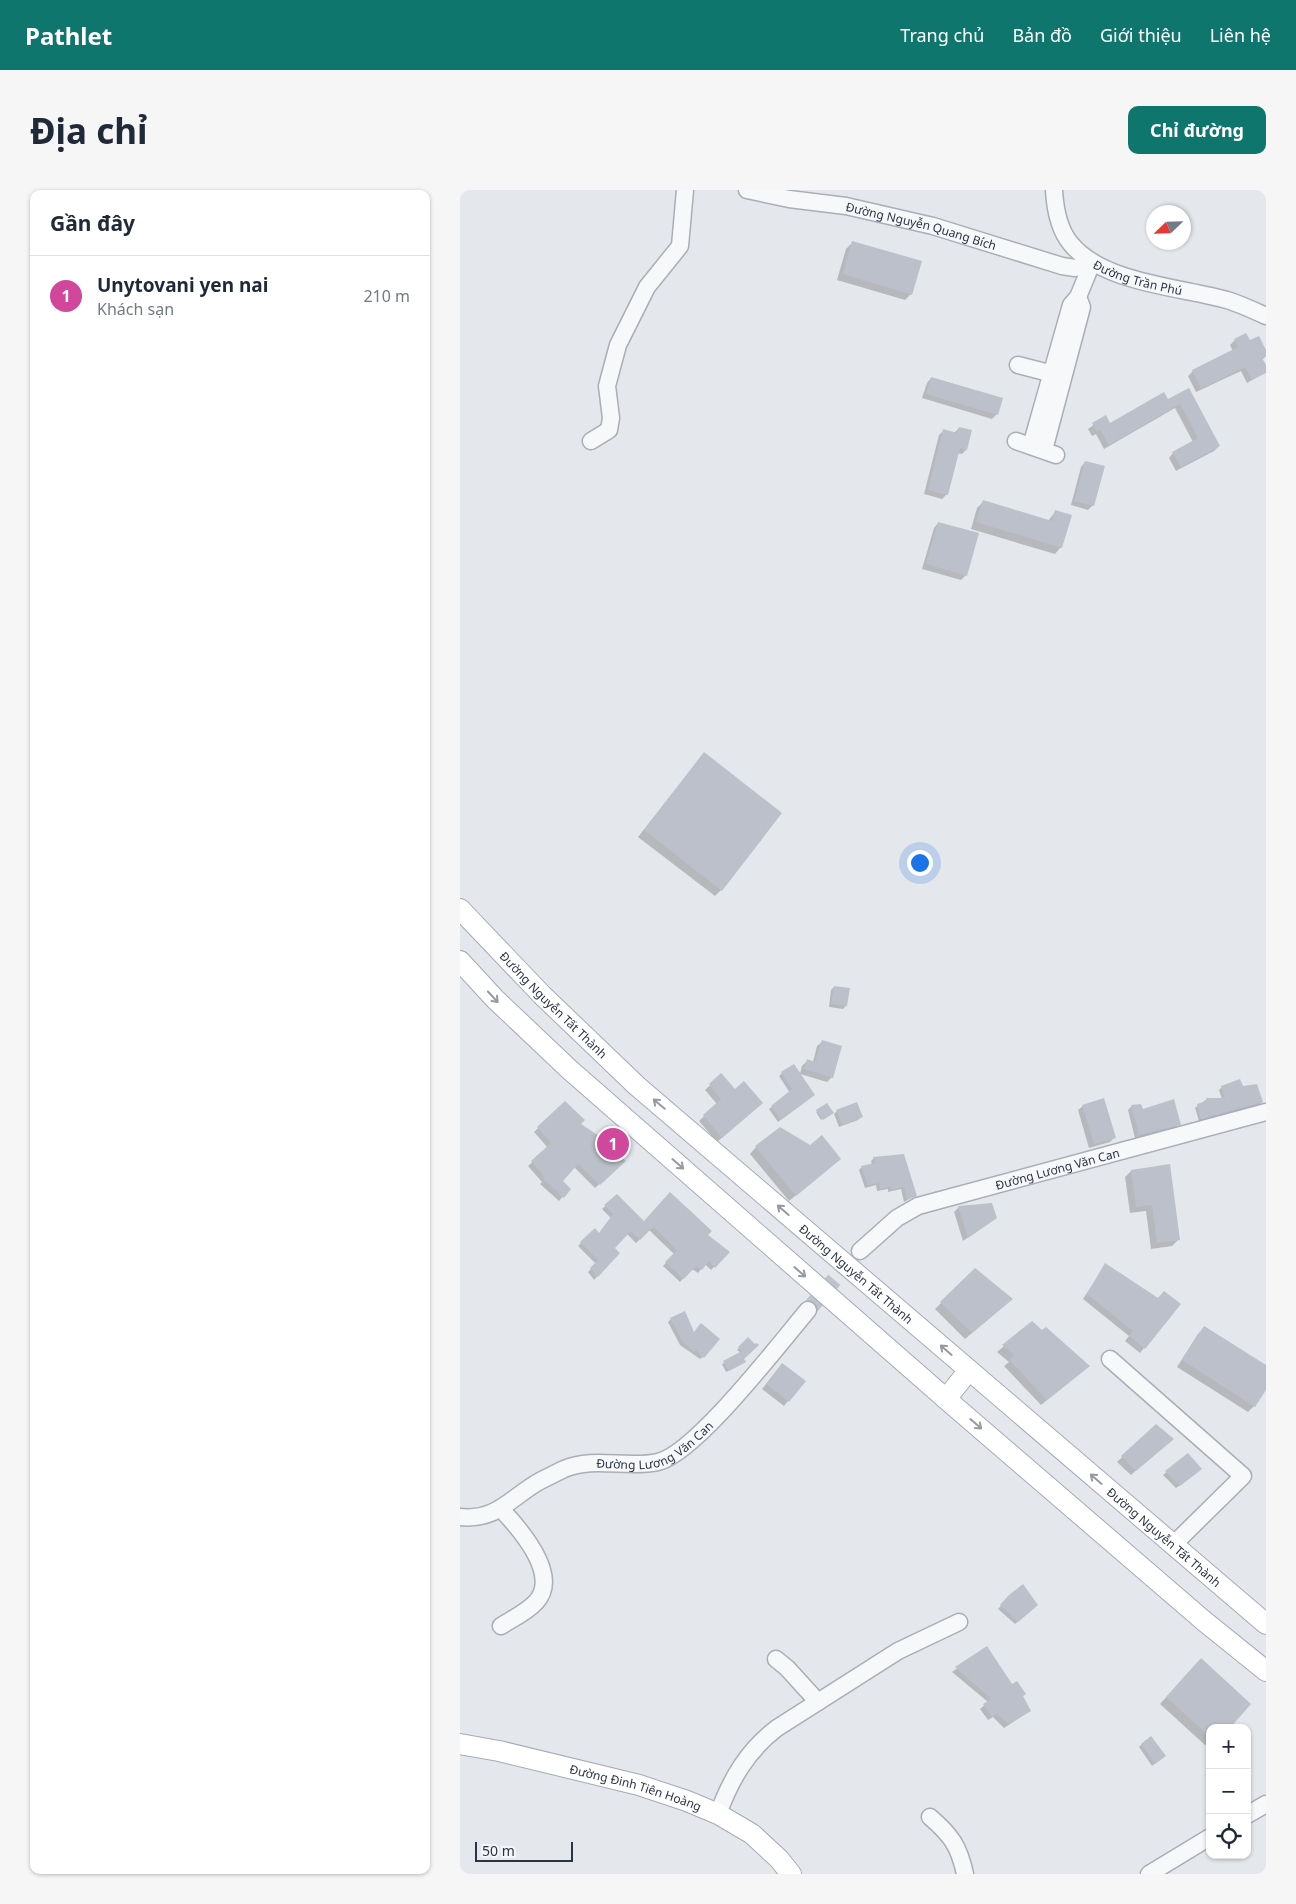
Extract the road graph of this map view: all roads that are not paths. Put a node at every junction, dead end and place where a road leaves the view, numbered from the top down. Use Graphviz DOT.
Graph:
graph roads {
  1 [pos="685,190"];
  2 [pos="747,190"];
  3 [pos="1054,190"];
  4 [pos="1092,263"];
  5 [pos="1266,316"];
  6 [pos="1018,365"];
  7 [pos="1058,375"];
  8 [pos="591,441"];
  9 [pos="1037,448"];
  10 [pos="460,909"];
  11 [pos="460,961"];
  12 [pos="638,1086"];
  13 [pos="615,1109"];
  14 [pos="1266,1112"];
  15 [pos="860,1251"];
  16 [pos="808,1310"];
  17 [pos="1110,1359"];
  18 [pos="969,1370"];
  19 [pos="946,1399"];
  20 [pos="501,1509"];
  21 [pos="460,1517"];
  22 [pos="1174,1545"];
  23 [pos="959,1622"];
  24 [pos="1266,1624"];
  25 [pos="501,1626"];
  26 [pos="776,1659"];
  27 [pos="1266,1671"];
  28 [pos="818,1702"];
  29 [pos="460,1744"];
  30 [pos="1266,1804"];
  31 [pos="718,1814"];
  32 [pos="1249,1814"];
  33 [pos="930,1818"];
  34 [pos="1206,1840"];
  35 [pos="1159,1872"];
  36 [pos="791,1874"];
  37 [pos="965,1874"];
  1 -- 8 [label="street"];
  2 -- 4 [label="street, Đường Nguyễn Quang Bích"];
  3 -- 4 [label="street, Đường Trần Phú"];
  4 -- 5 [label="street, Đường Trần Phú"];
  4 -- 7 [label="street"];
  6 -- 7 [label="street"];
  7 -- 9 [label="street"];
  10 -- 12 [label="main road, Đường Nguyễn Tất Thành"];
  11 -- 13 [label="main road, one-way"];
  12 -- 13 [label="main road"];
  18 -- 12 [label="main road, Đường Nguyễn Tất Thành, one-way"];
  13 -- 19 [label="main road, one-way"];
  14 -- 15 [label="street, Đường Lương Văn Can"];
  16 -- 20 [label="street, Đường Lương Văn Can"];
  17 -- 22 [label="street"];
  18 -- 19 [label="main road"];
  22 -- 18 [label="main road, Đường Nguyễn Tất Thành, one-way"];
  19 -- 27 [label="main road, one-way"];
  20 -- 21 [label="street, Đường Lương Văn Can"];
  20 -- 25 [label="street"];
  22 -- 24 [label="main road, Đường Nguyễn Tất Thành"];
  23 -- 28 [label="street"];
  26 -- 28 [label="street"];
  28 -- 31 [label="street"];
  29 -- 31 [label="main road, Đường Đinh Tiên Hoàng"];
  30 -- 32 [label="street"];
  31 -- 36 [label="main road, Đường Đinh Tiên Hoàng"];
  33 -- 37 [label="street"];
  34 -- 35 [label="street"];
}
